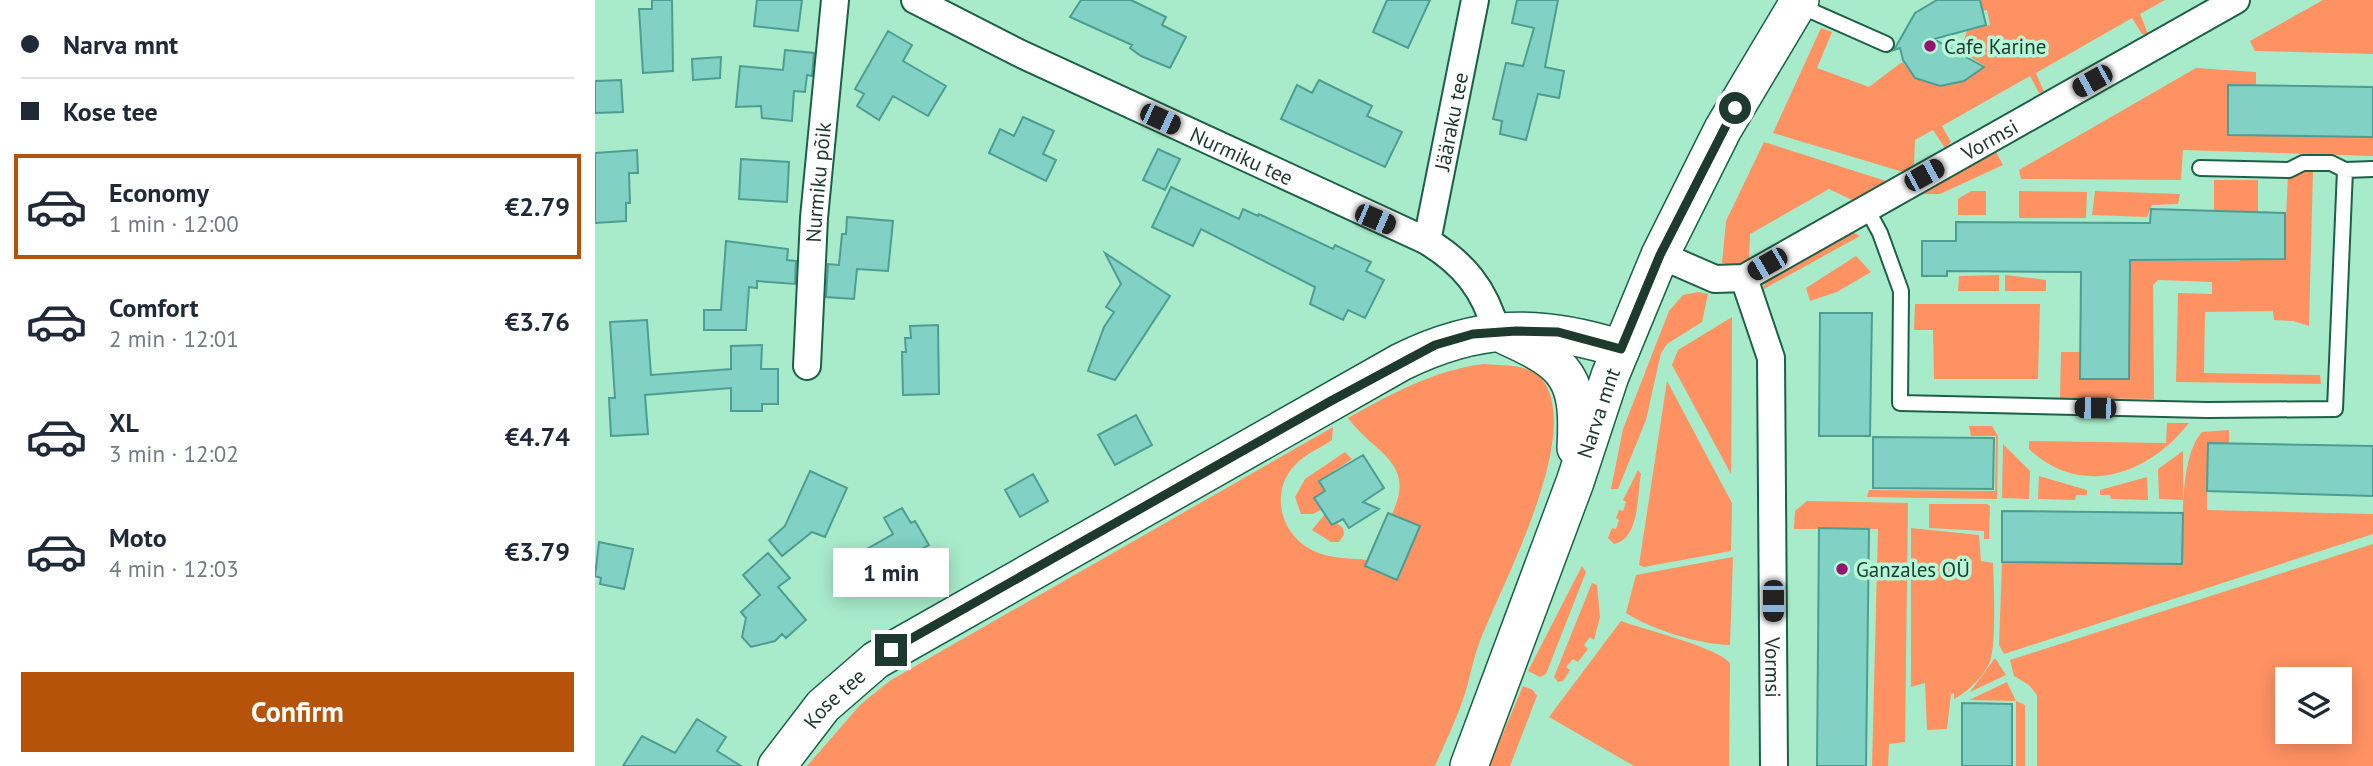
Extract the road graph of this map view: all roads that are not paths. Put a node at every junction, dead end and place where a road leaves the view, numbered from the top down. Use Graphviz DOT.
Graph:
graph roads {
  1 [pos="835,0"];
  2 [pos="1475,0"];
  3 [pos="2237,0"];
  4 [pos="922,2"];
  5 [pos="1798,2"];
  6 [pos="1886,44"];
  7 [pos="2200,168"];
  8 [pos="2373,169"];
  9 [pos="2345,170"];
  10 [pos="1867,209"];
  11 [pos="1427,241"];
  12 [pos="1660,255"];
  13 [pos="1744,278"];
  14 [pos="1496,331"];
  15 [pos="1621,349"];
  16 [pos="807,366"];
  17 [pos="1575,482"];
  18 [pos="776,766"];
  19 [pos="1469,766"];
  20 [pos="1774,766"];
  1 -- 16 [label="street, Nurmiku põik"];
  2 -- 11 [label="street, Jääraku tee"];
  3 -- 10 [label="street, Vormsi"];
  4 -- 11 [label="street, Nurmiku tee"];
  5 -- 6 [label="lane"];
  5 -- 12 [label="main road, Narva mnt"];
  7 -- 9 [label="lane"];
  8 -- 9 [label="lane"];
  9 -- 10 [label="lane"];
  10 -- 13 [label="street, Vormsi"];
  11 -- 14 [label="street, Nurmiku tee"];
  12 -- 13 [label="street"];
  12 -- 15 [label="main road, Narva mnt"];
  13 -- 20 [label="street, Vormsi"];
  14 -- 15 [label="main road, Kose tee"];
  14 -- 17 [label="main road"];
  14 -- 18 [label="main road, Kose tee"];
  15 -- 17 [label="main road, Narva mnt"];
  17 -- 19 [label="main road, Narva mnt"];
}
